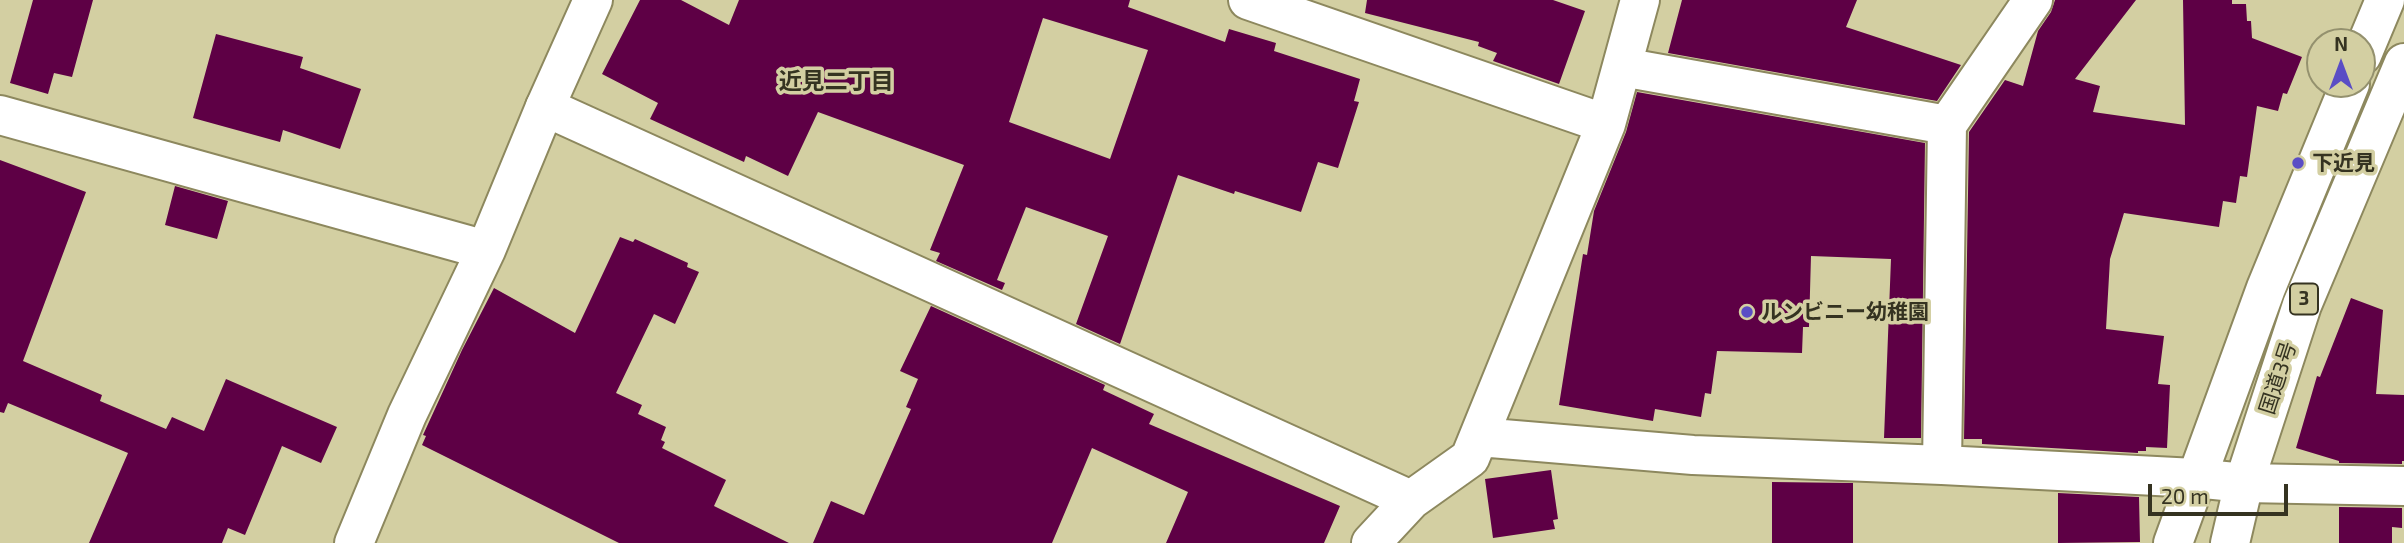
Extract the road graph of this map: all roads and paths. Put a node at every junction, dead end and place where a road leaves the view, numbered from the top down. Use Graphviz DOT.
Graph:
graph roads {
  1 [pos="593,0"];
  2 [pos="1248,0"];
  3 [pos="1640,0"];
  4 [pos="2034,0"];
  5 [pos="2385,0"];
  6 [pos="2373,28"];
  7 [pos="2404,63"];
  8 [pos="1622,67"];
  9 [pos="2344,98"];
  10 [pos="545,107"];
  11 [pos="0,115"];
  12 [pos="1606,124"];
  13 [pos="1947,125"];
  14 [pos="486,250"];
  15 [pos="1479,437"];
  16 [pos="1942,465"];
  17 [pos="2195,478"];
  18 [pos="2244,483"];
  19 [pos="2404,486"];
  20 [pos="1411,500"];
  21 [pos="354,543"];
  22 [pos="1371,543"];
  23 [pos="2173,543"];
  24 [pos="2230,543"];
  1 -- 10 [label="main road"];
  2 -- 12 [label="main road"];
  3 -- 8 [label="main road"];
  4 -- 13 [label="main road"];
  5 -- 6 [label="main road"];
  7 -- 18 [label="main road, 国道3号 / 3"];
  8 -- 12 [label="main road"];
  8 -- 13 [label="main road"];
  9 -- 17 [label="main road, 国道3号 / 3"];
  10 -- 14 [label="main road"];
  10 -- 20 [label="main road"];
  11 -- 14 [label="main road"];
  12 -- 15 [label="main road"];
  13 -- 16 [label="main road"];
  14 -- 21 [label="main road"];
  15 -- 16 [label="main road"];
  15 -- 20 [label="main road"];
  16 -- 17 [label="main road"];
  17 -- 18 [label="main road"];
  17 -- 23 [label="main road, 国道3号 / 3"];
  18 -- 19 [label="main road"];
  18 -- 24 [label="main road, 国道3号 / 3"];
  20 -- 22 [label="main road"];
}
